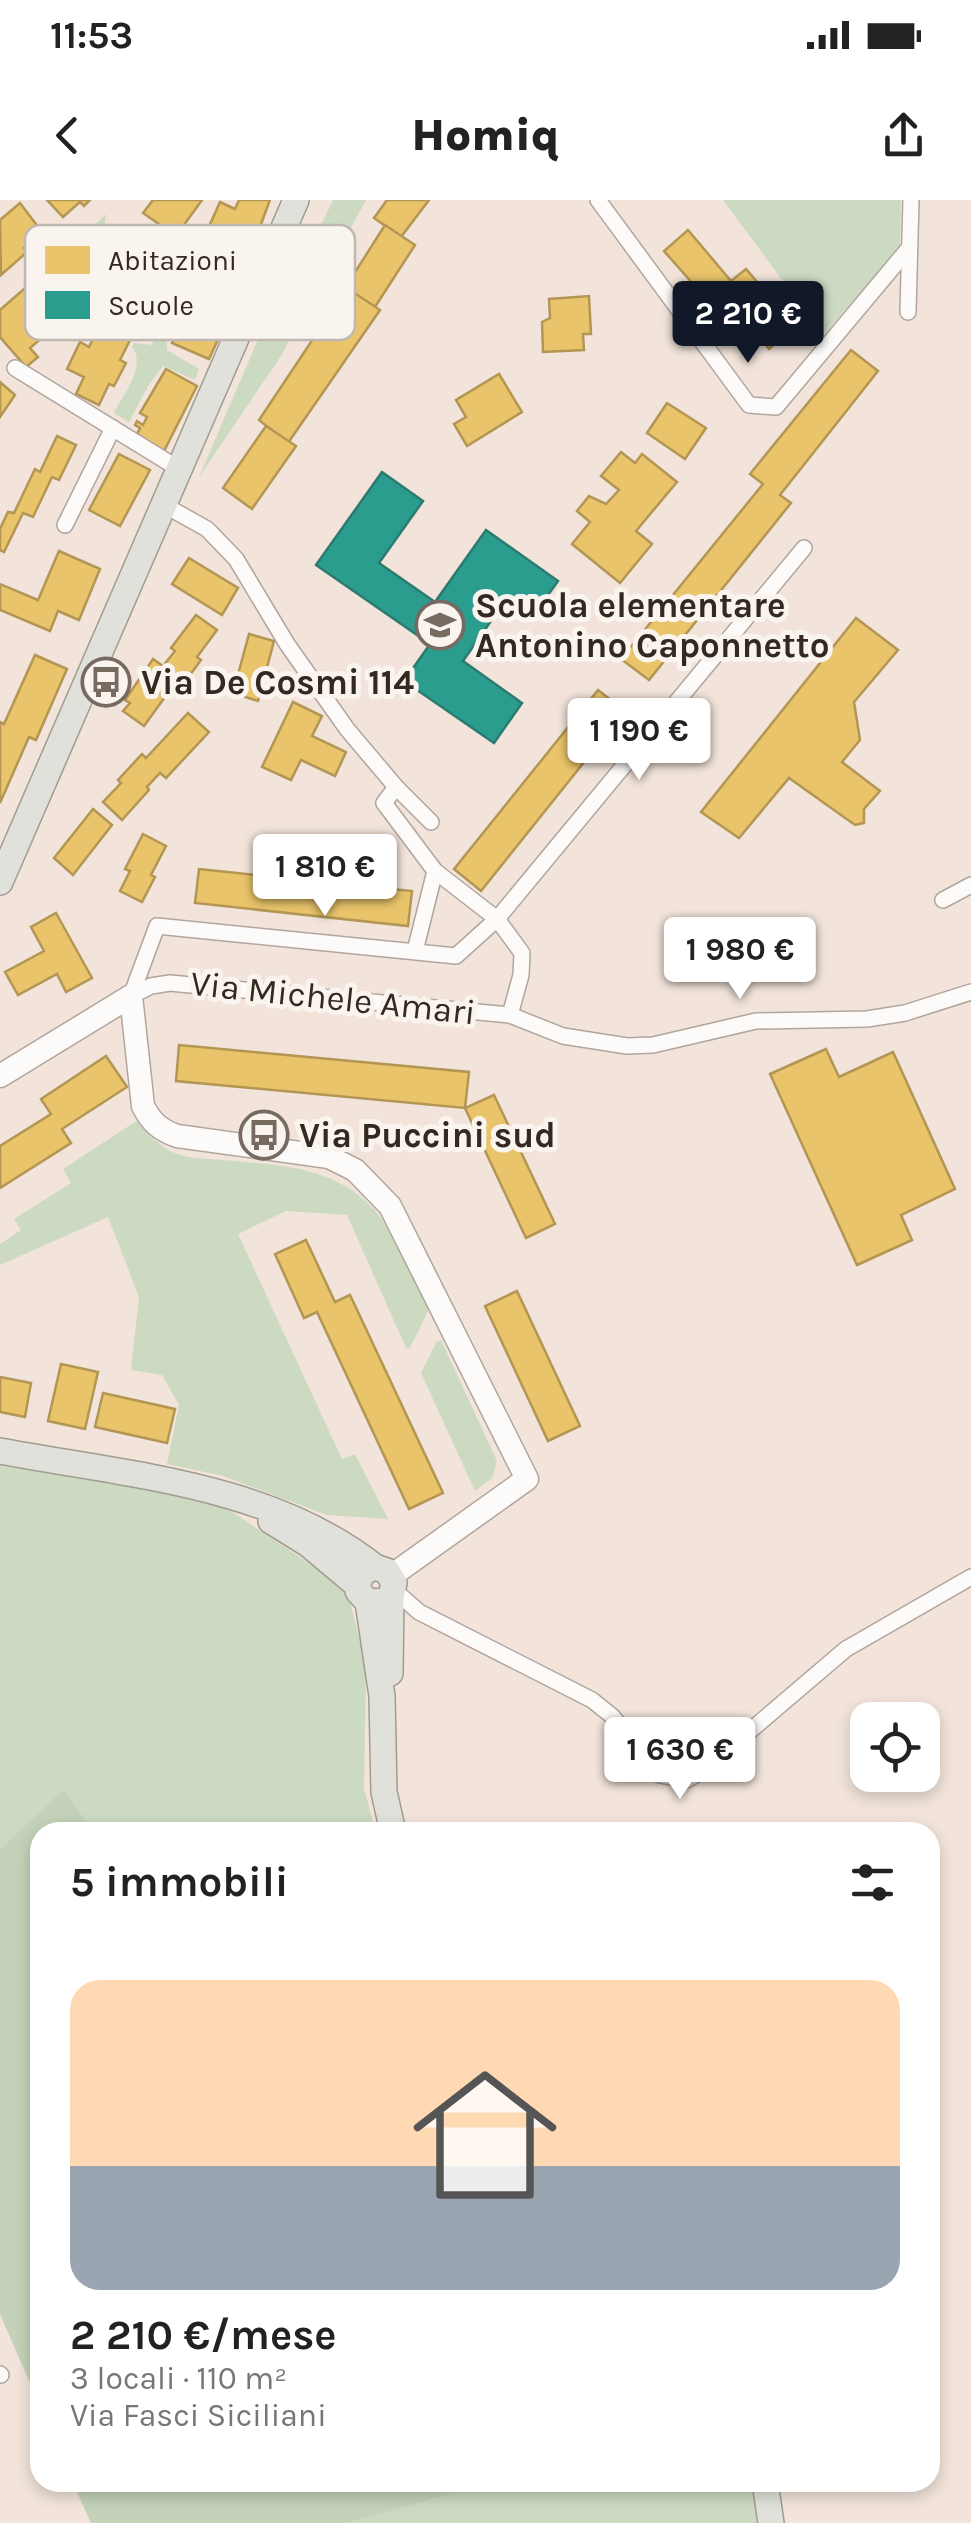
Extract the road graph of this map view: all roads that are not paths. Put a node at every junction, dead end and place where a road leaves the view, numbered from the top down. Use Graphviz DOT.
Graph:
graph roads {
  1 [pos="296,200"];
  2 [pos="598,200"];
  3 [pos="911,200"];
  4 [pos="285,225"];
  5 [pos="908,248"];
  6 [pos="908,312"];
  7 [pos="235,340"];
  8 [pos="15,368"];
  9 [pos="112,428"];
  10 [pos="179,469"];
  11 [pos="164,505"];
  12 [pos="65,525"];
  13 [pos="804,548"];
  14 [pos="396,787"];
  15 [pos="431,822"];
  16 [pos="434,871"];
  17 [pos="0,882"];
  18 [pos="971,884"];
  19 [pos="943,900"];
  20 [pos="496,919"];
  21 [pos="414,951"];
  22 [pos="971,992"];
  23 [pos="132,996"];
  24 [pos="510,1016"];
  25 [pos="0,1076"];
  26 [pos="0,1451"];
  27 [pos="971,1577"];
  28 [pos="379,1586"];
  29 [pos="391,1822"];
  30 [pos="766,2492"];
  31 [pos="771,2523"];
  1 -- 4 [label="main road"];
  2 -- 5 [label="street"];
  3 -- 5 [label="street"];
  5 -- 6 [label="street"];
  7 -- 10 [label="main road"];
  8 -- 9 [label="street"];
  9 -- 10 [label="street"];
  9 -- 12 [label="street"];
  10 -- 11 [label="main road"];
  11 -- 14 [label="street"];
  11 -- 17 [label="main road"];
  13 -- 20 [label="street"];
  14 -- 15 [label="street"];
  14 -- 16 [label="street"];
  16 -- 20 [label="street"];
  16 -- 21 [label="street"];
  18 -- 19 [label="street"];
  20 -- 21 [label="street"];
  20 -- 24 [label="street"];
  21 -- 23 [label="street"];
  22 -- 24 [label="street, Via Michele Amari"];
  23 -- 24 [label="street, Via Michele Amari"];
  23 -- 25 [label="main road, Via Michele Amari"];
  23 -- 28 [label="main road"];
  26 -- 28 [label="main road"];
  27 -- 28 [label="street"];
  28 -- 29 [label="main road"];
  30 -- 31 [label="main road"];
}
